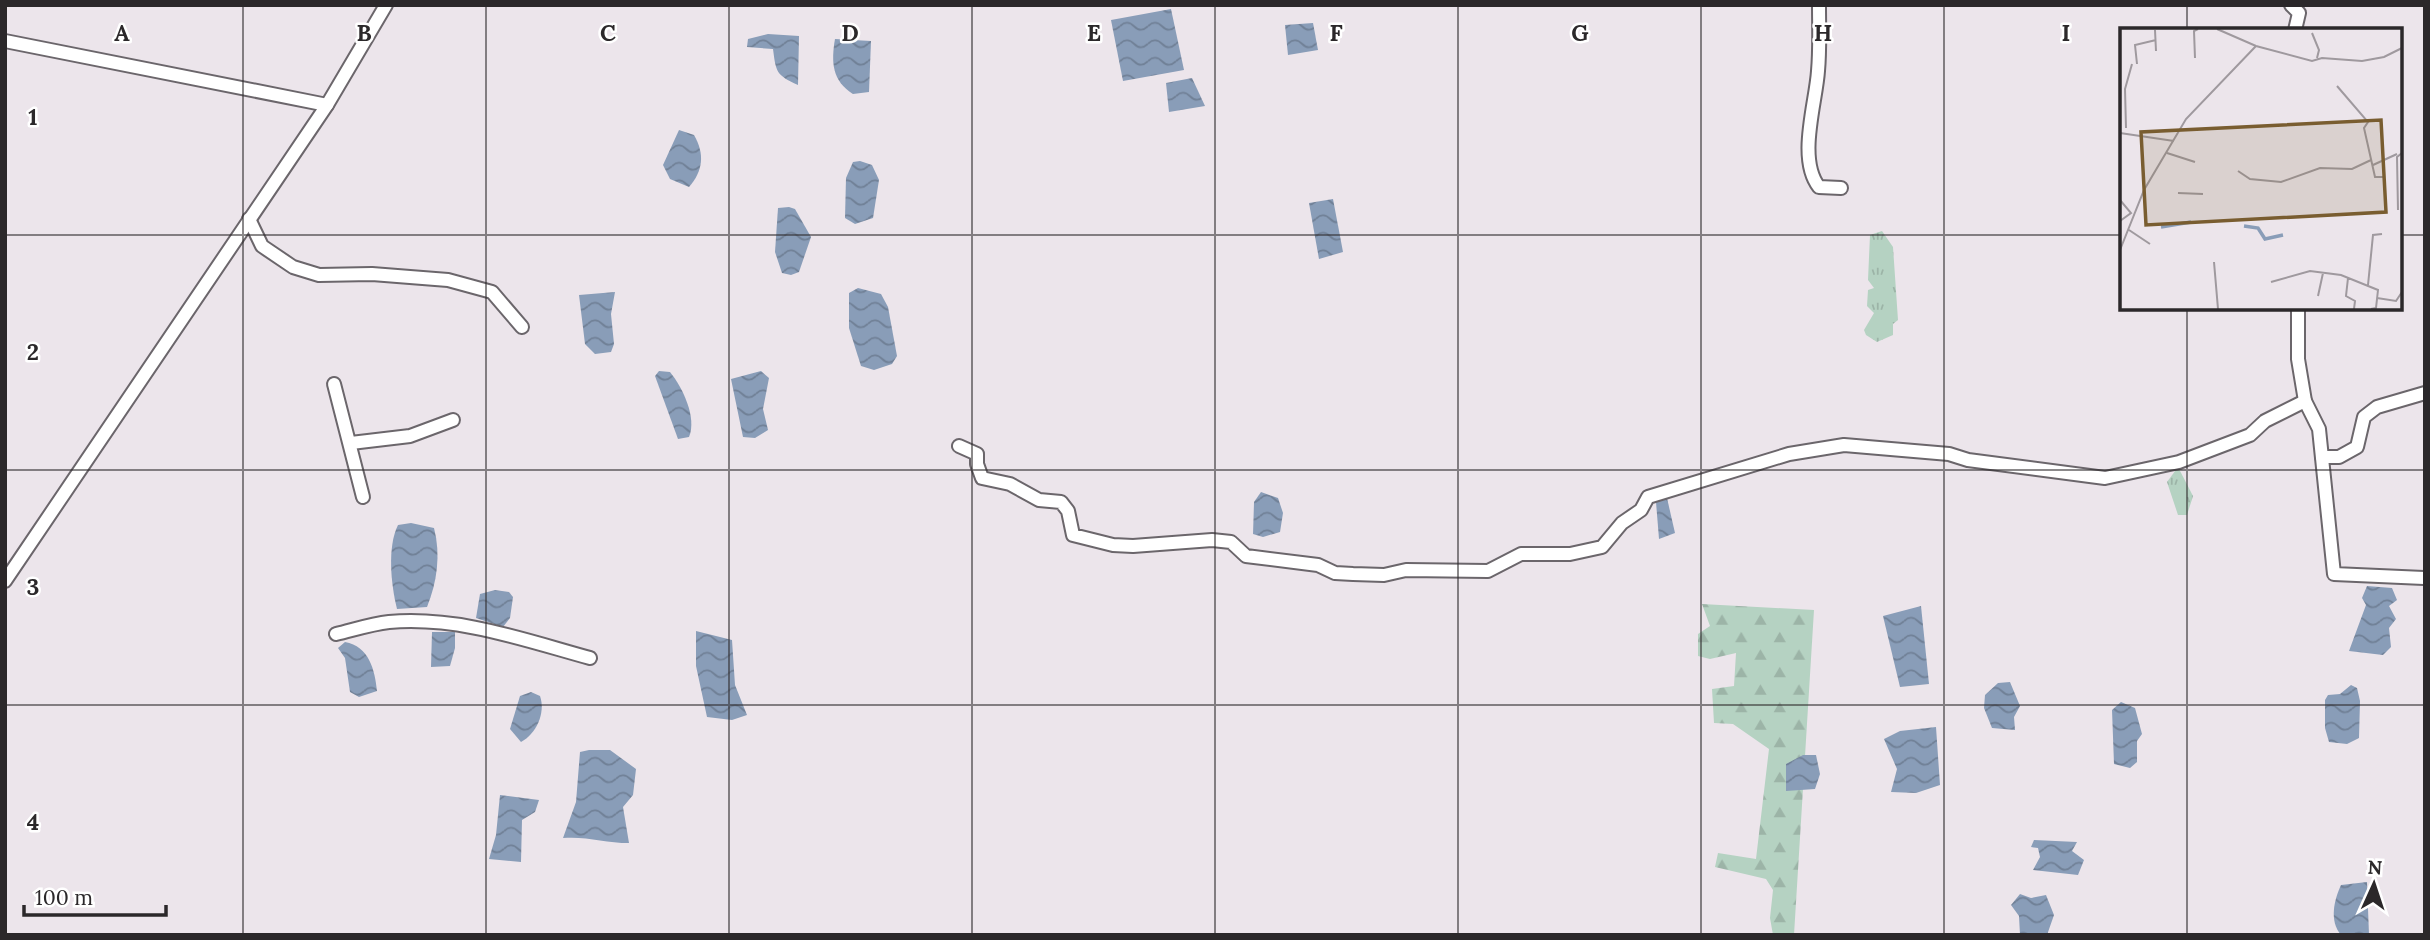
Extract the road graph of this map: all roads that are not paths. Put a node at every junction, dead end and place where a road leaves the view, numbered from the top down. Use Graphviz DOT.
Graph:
graph roads {
  1 [pos="386,5"];
  2 [pos="1819,5"];
  3 [pos="2291,5"];
  4 [pos="2295,28"];
  5 [pos="5,41"];
  6 [pos="327,105"];
  7 [pos="1841,188"];
  8 [pos="249,219"];
  9 [pos="2298,310"];
  10 [pos="522,327"];
  11 [pos="334,384"];
  12 [pos="2425,393"];
  13 [pos="2305,401"];
  14 [pos="453,420"];
  15 [pos="351,443"];
  16 [pos="959,446"];
  17 [pos="2322,457"];
  18 [pos="363,497"];
  19 [pos="2424,578"];
  20 [pos="5,581"];
  21 [pos="336,634"];
  22 [pos="590,658"];
  1 -- 6 [label="street"];
  2 -- 7 [label="street"];
  3 -- 4 [label="street"];
  5 -- 6 [label="street"];
  6 -- 8 [label="street"];
  8 -- 10 [label="street"];
  8 -- 20 [label="street"];
  9 -- 13 [label="street"];
  11 -- 15 [label="street"];
  12 -- 17 [label="street"];
  13 -- 16 [label="street"];
  13 -- 17 [label="street"];
  14 -- 15 [label="street"];
  15 -- 18 [label="street"];
  17 -- 19 [label="street"];
  21 -- 22 [label="street"];
}
